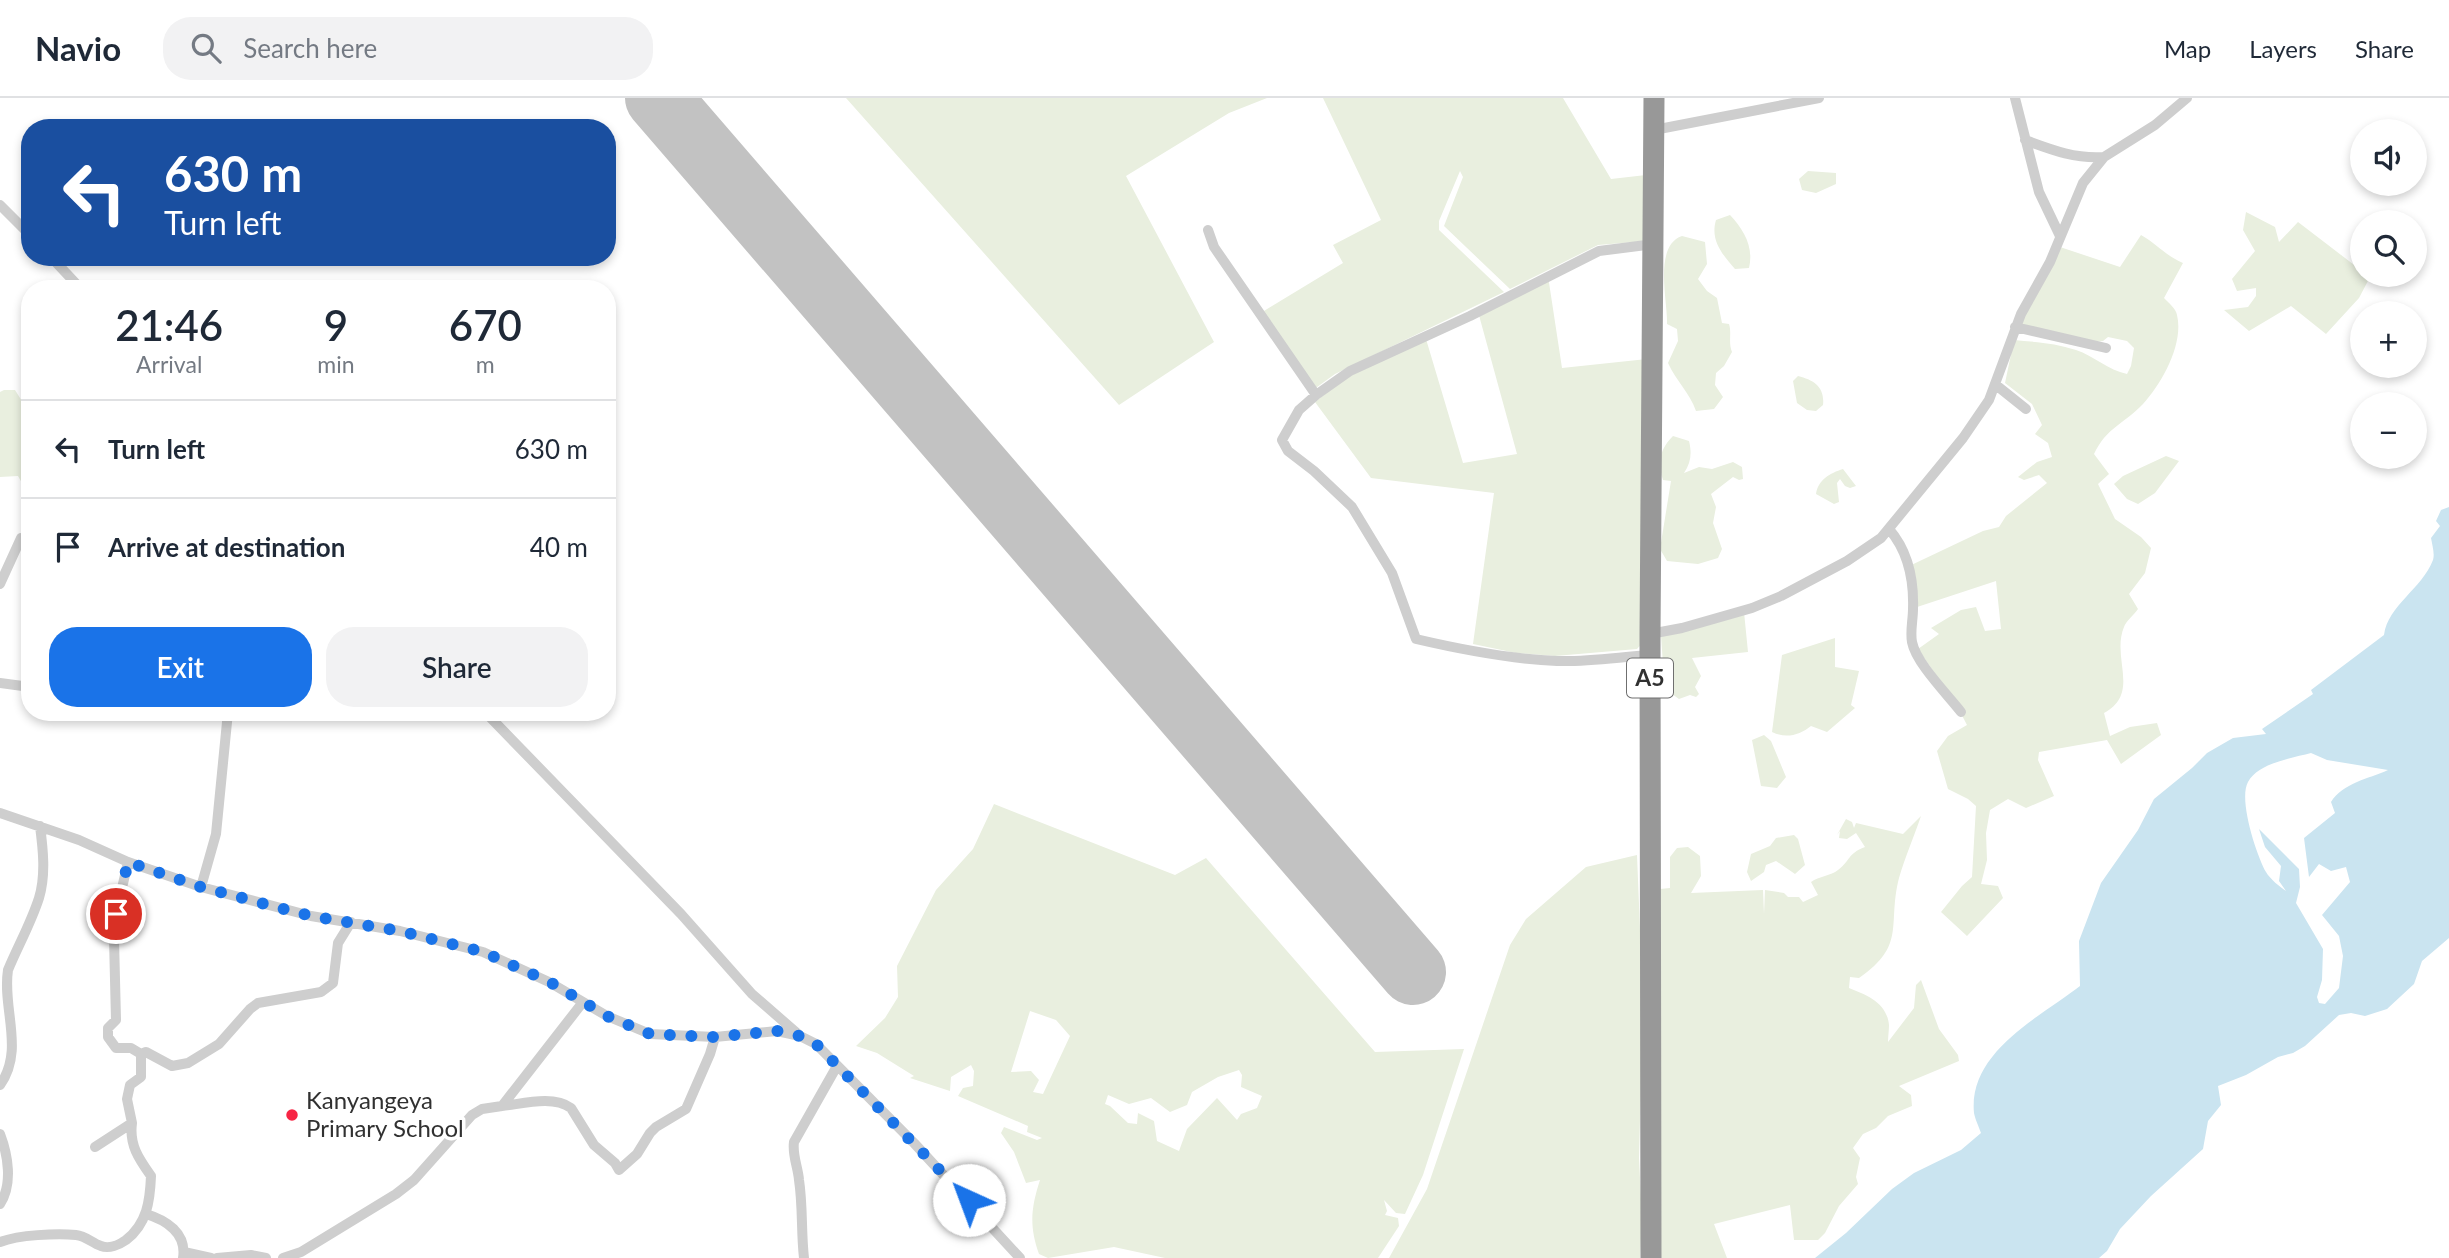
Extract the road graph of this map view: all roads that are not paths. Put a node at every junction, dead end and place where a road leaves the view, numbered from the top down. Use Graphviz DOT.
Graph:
graph roads {
  1 [pos="1654,98"];
  2 [pos="1819,98"];
  3 [pos="2015,98"];
  4 [pos="2187,98"];
  5 [pos="1654,130"];
  6 [pos="2025,140"];
  7 [pos="2104,157"];
  8 [pos="0,205"];
  9 [pos="21,226"];
  10 [pos="1208,230"];
  11 [pos="2060,236"];
  12 [pos="1654,244"];
  13 [pos="59,266"];
  14 [pos="73,280"];
  15 [pos="2015,327"];
  16 [pos="2106,348"];
  17 [pos="1996,384"];
  18 [pos="1315,395"];
  19 [pos="2026,410"];
  20 [pos="1889,529"];
  21 [pos="21,538"];
  22 [pos="0,584"];
  23 [pos="1650,645"];
  24 [pos="0,683"];
  25 [pos="21,686"];
  26 [pos="1961,712"];
  27 [pos="227,721"];
  28 [pos="494,721"];
  29 [pos="0,813"];
  30 [pos="40,826"];
  31 [pos="128,862"];
  32 [pos="201,887"];
  33 [pos="351,922"];
  34 [pos="583,1002"];
  35 [pos="800,1036"];
  36 [pos="715,1037"];
  37 [pos="141,1054"];
  38 [pos="837,1066"];
  39 [pos="0,1085"];
  40 [pos="502,1106"];
  41 [pos="132,1123"];
  42 [pos="0,1133"];
  43 [pos="95,1147"];
  44 [pos="0,1205"];
  45 [pos="146,1214"];
  46 [pos="0,1242"];
  47 [pos="183,1255"];
  48 [pos="295,1256"];
  49 [pos="211,1258"];
  50 [pos="217,1258"];
  51 [pos="265,1258"];
  52 [pos="283,1258"];
  53 [pos="804,1258"];
  54 [pos="1020,1258"];
  55 [pos="1651,1258"];
  1 -- 5 [label="highway, A5 / A5"];
  2 -- 5 [label="street"];
  3 -- 6 [label="street"];
  4 -- 7 [label="street"];
  5 -- 12 [label="highway, A5 / A5"];
  6 -- 7 [label="street"];
  6 -- 11 [label="street"];
  7 -- 11 [label="street"];
  8 -- 9 [label="street"];
  10 -- 18 [label="street"];
  11 -- 15 [label="street"];
  12 -- 18 [label="street"];
  12 -- 23 [label="highway, A5 / A5"];
  13 -- 14 [label="street"];
  15 -- 16 [label="street"];
  15 -- 17 [label="street"];
  17 -- 19 [label="street"];
  17 -- 20 [label="street"];
  18 -- 23 [label="street"];
  20 -- 23 [label="street"];
  20 -- 26 [label="street"];
  21 -- 22 [label="street"];
  23 -- 55 [label="highway, A5 / A5"];
  24 -- 25 [label="street"];
  27 -- 32 [label="street"];
  28 -- 35 [label="street"];
  29 -- 30 [label="street"];
  30 -- 31 [label="street"];
  30 -- 39 [label="street"];
  31 -- 32 [label="street"];
  31 -- 37 [label="street"];
  32 -- 33 [label="street"];
  33 -- 34 [label="street"];
  33 -- 37 [label="street"];
  34 -- 36 [label="street"];
  34 -- 40 [label="street"];
  35 -- 36 [label="street"];
  35 -- 38 [label="street"];
  36 -- 40 [label="street"];
  37 -- 41 [label="street"];
  38 -- 53 [label="street"];
  38 -- 54 [label="street"];
  40 -- 48 [label="street"];
  41 -- 43 [label="street"];
  41 -- 45 [label="street"];
  42 -- 44 [label="street"];
  45 -- 46 [label="street"];
  45 -- 47 [label="street"];
  47 -- 49 [label="street"];
  48 -- 52 [label="street"];
  50 -- 51 [label="street"];
}
